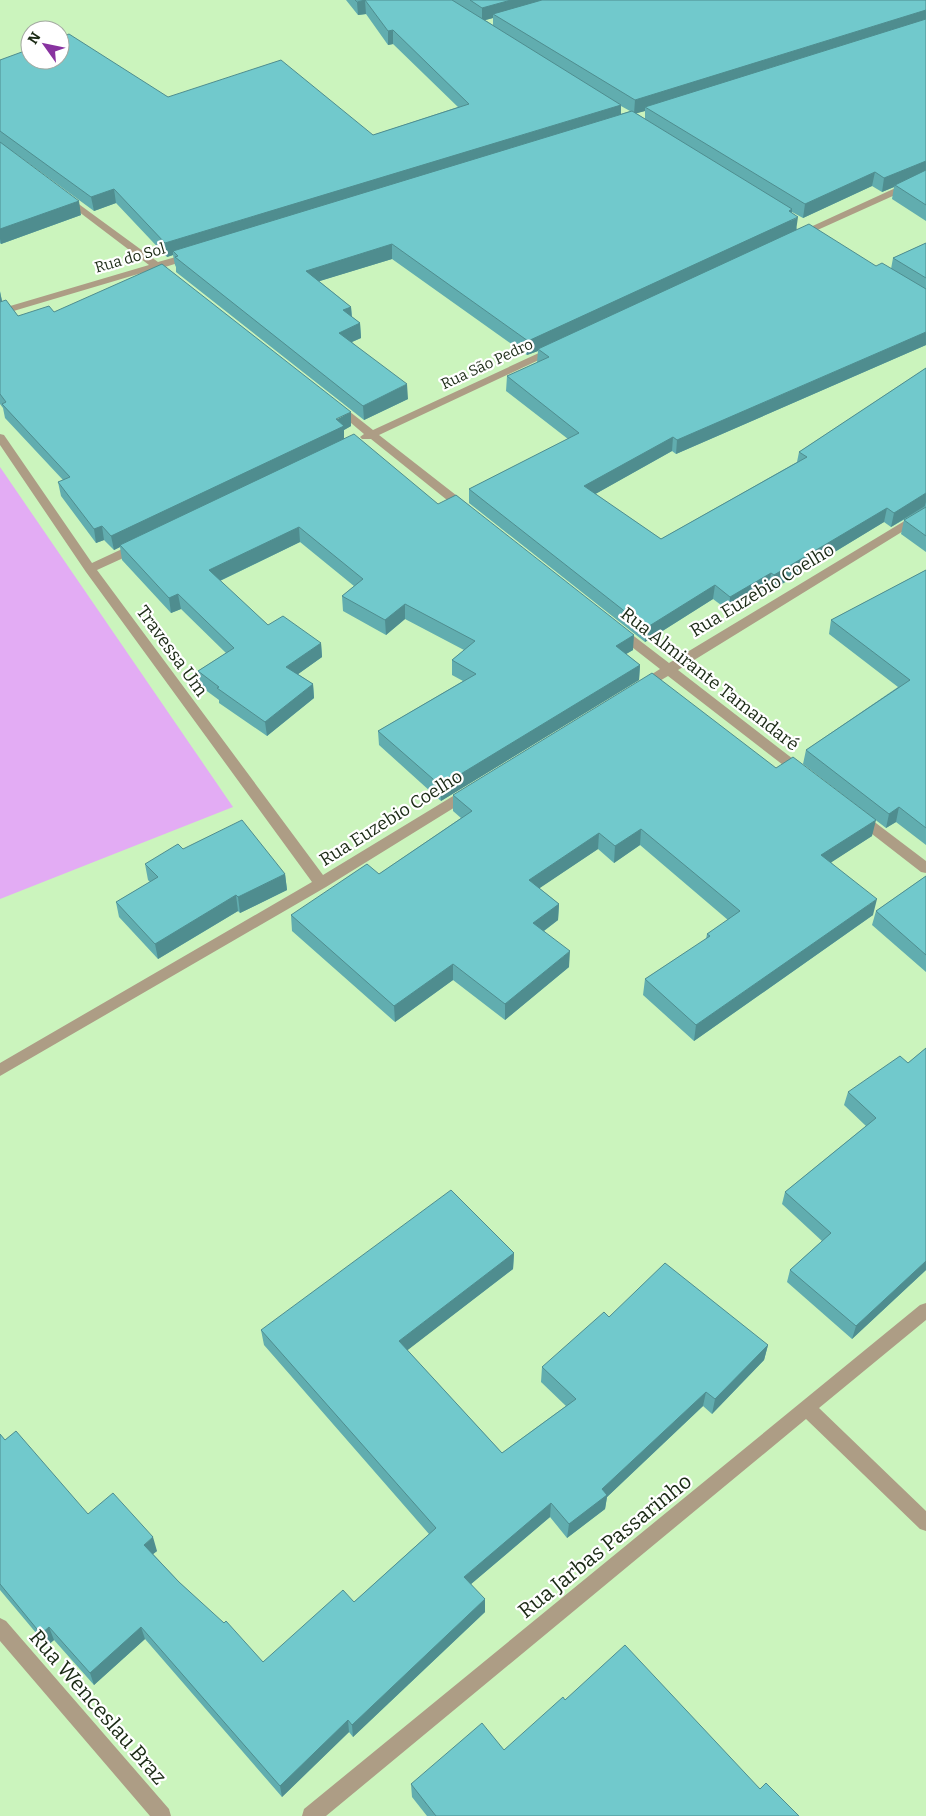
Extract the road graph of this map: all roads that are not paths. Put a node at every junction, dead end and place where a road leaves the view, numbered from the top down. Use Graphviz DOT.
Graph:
graph roads {
  1 [pos="926,177"];
  2 [pos="56,189"];
  3 [pos="784,241"];
  4 [pos="196,254"];
  5 [pos="158,266"];
  6 [pos="181,284"];
  7 [pos="0,312"];
  8 [pos="560,346"];
  9 [pos="326,398"];
  10 [pos="371,434"];
  11 [pos="0,437"];
  12 [pos="354,443"];
  13 [pos="926,512"];
  14 [pos="473,515"];
  15 [pos="151,540"];
  16 [pos="90,569"];
  17 [pos="606,620"];
  18 [pos="668,669"];
  19 [pos="634,690"];
  20 [pos="809,778"];
  21 [pos="482,784"];
  22 [pos="848,808"];
  23 [pos="926,868"];
  24 [pos="321,883"];
  25 [pos="0,1070"];
  26 [pos="926,1310"];
  27 [pos="807,1408"];
  28 [pos="926,1523"];
  29 [pos="0,1627"];
  30 [pos="162,1816"];
  31 [pos="311,1816"];
  1 -- 3 [label="street"];
  2 -- 5 [label="street"];
  4 -- 5 [label="street, Rua do Sol"];
  5 -- 6 [label="street"];
  5 -- 7 [label="street, Rua do Sol"];
  8 -- 10 [label="street, Rua São Pedro"];
  9 -- 10 [label="street"];
  10 -- 12 [label="street, Rua São Pedro"];
  10 -- 14 [label="street"];
  11 -- 16 [label="street, Travessa Um"];
  13 -- 18 [label="street, Rua Euzebio Coelho"];
  15 -- 16 [label="street"];
  16 -- 24 [label="street, Travessa Um"];
  17 -- 18 [label="street, Rua Almirante Tamandaré"];
  18 -- 19 [label="street, Rua Euzebio Coelho"];
  18 -- 20 [label="street, Rua Almirante Tamandaré"];
  21 -- 24 [label="street, Rua Euzebio Coelho"];
  22 -- 23 [label="street"];
  24 -- 25 [label="street, Rua Euzebio Coelho"];
  26 -- 27 [label="street, Rua Jarbas Passarinho"];
  27 -- 28 [label="street"];
  27 -- 31 [label="street, Rua Jarbas Passarinho"];
  29 -- 30 [label="street, Rua Wenceslau Braz"];
}
